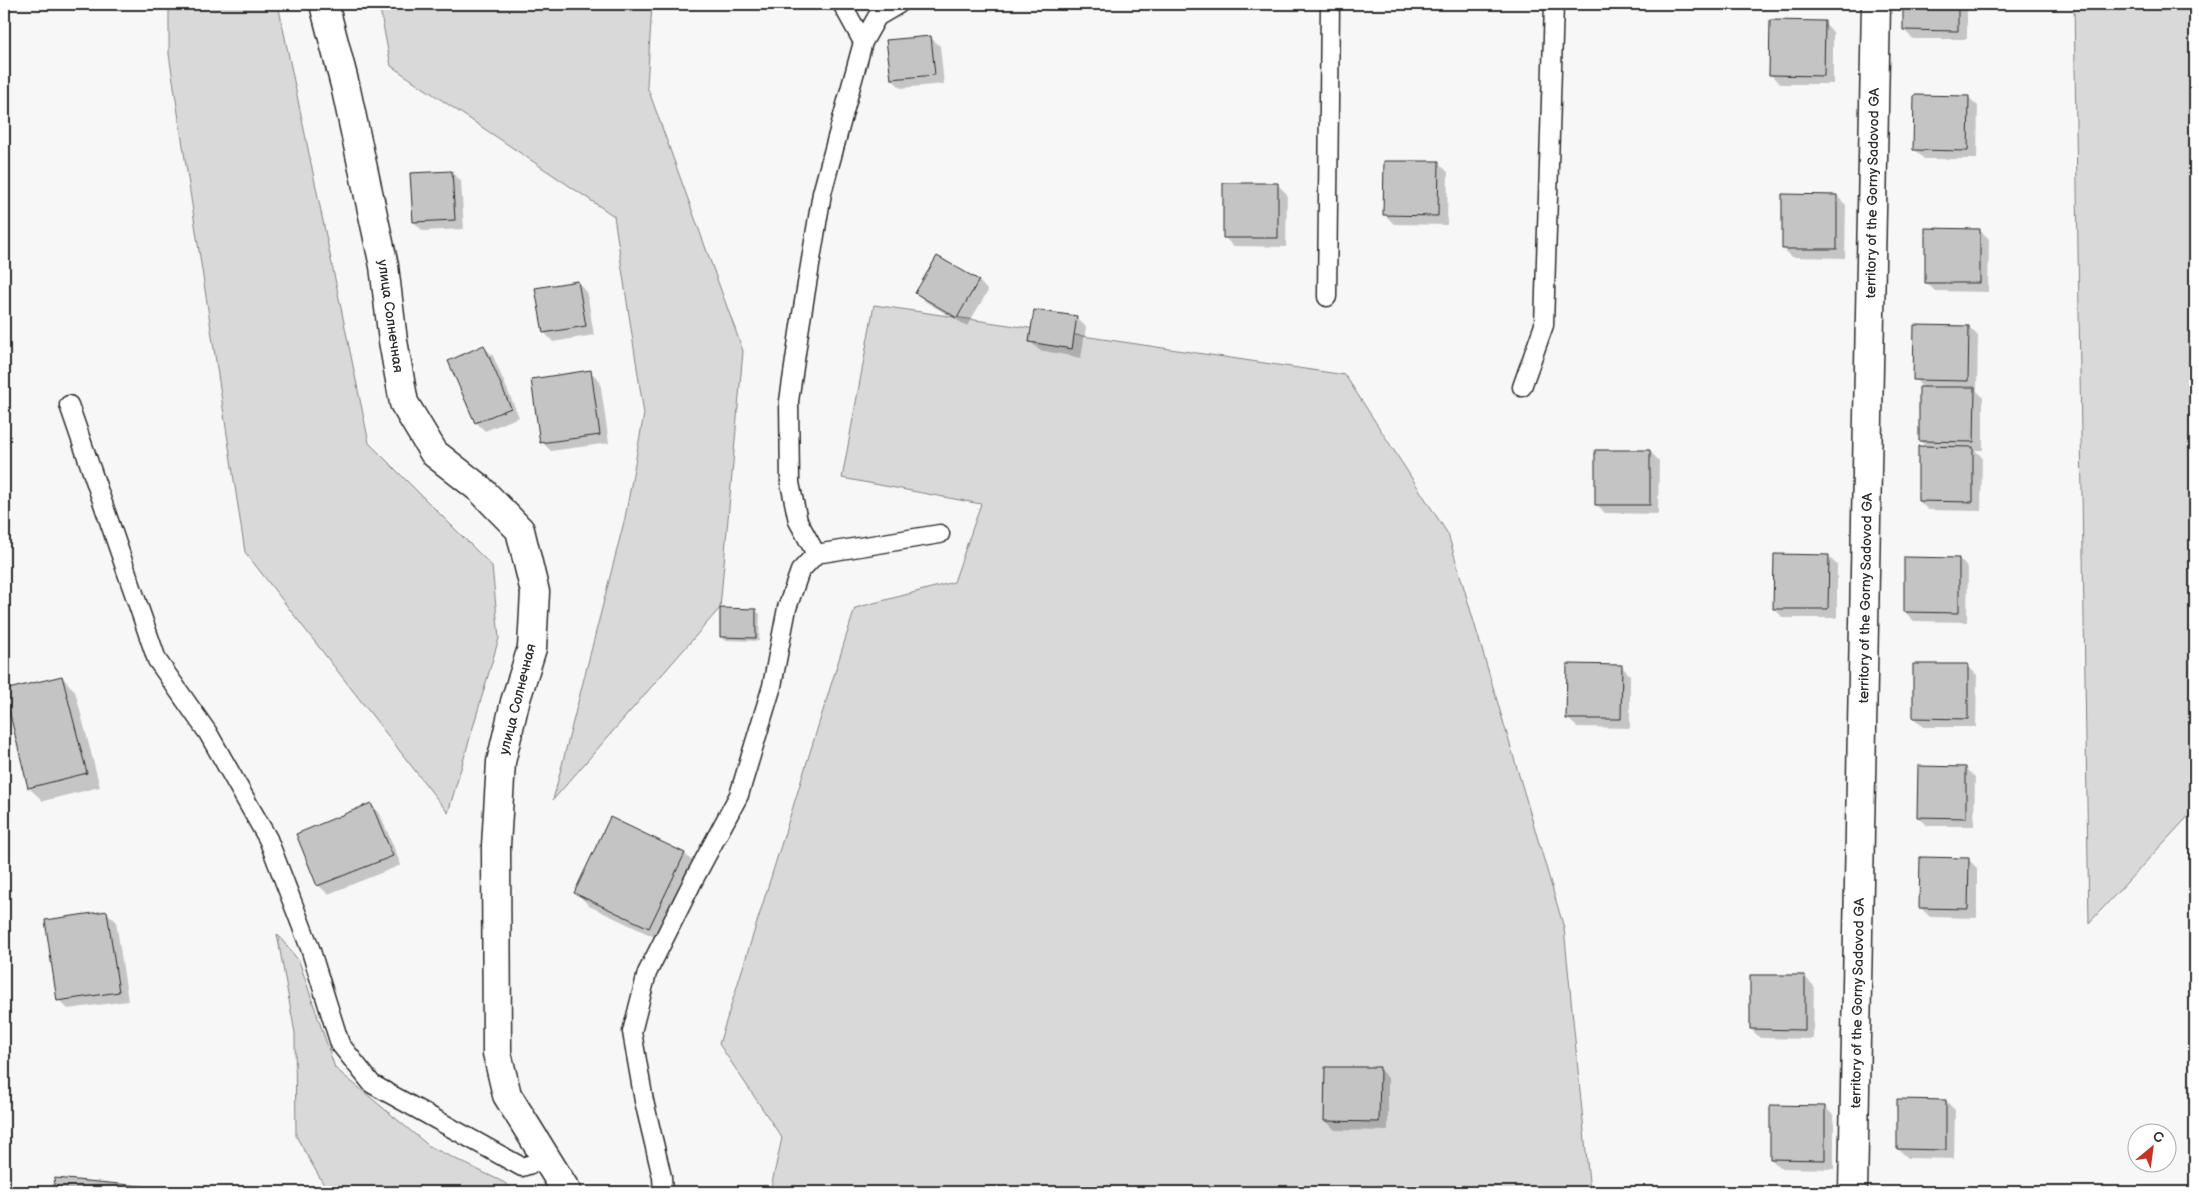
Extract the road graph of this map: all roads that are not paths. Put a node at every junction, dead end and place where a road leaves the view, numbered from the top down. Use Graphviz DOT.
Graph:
graph roads {
  1 [pos="324,4"];
  2 [pos="842,4"];
  3 [pos="899,4"];
  4 [pos="1330,4"];
  5 [pos="1554,4"];
  6 [pos="1876,4"];
  7 [pos="863,42"];
  8 [pos="1327,297"];
  9 [pos="1522,387"];
  10 [pos="69,405"];
  11 [pos="940,534"];
  12 [pos="816,554"];
  13 [pos="547,1159"];
  14 [pos="567,1192"];
  15 [pos="663,1192"];
  16 [pos="1853,1192"];
  1 -- 13 [label="street, улица Солнечная"];
  2 -- 7 [label="lane"];
  3 -- 7 [label="lane"];
  4 -- 8 [label="lane"];
  5 -- 9 [label="lane"];
  6 -- 16 [label="street, territory of the Gorny Sadovod GA"];
  7 -- 12 [label="lane"];
  10 -- 13 [label="lane"];
  11 -- 12 [label="lane"];
  12 -- 15 [label="lane"];
  13 -- 14 [label="street, улица Солнечная"];
}
